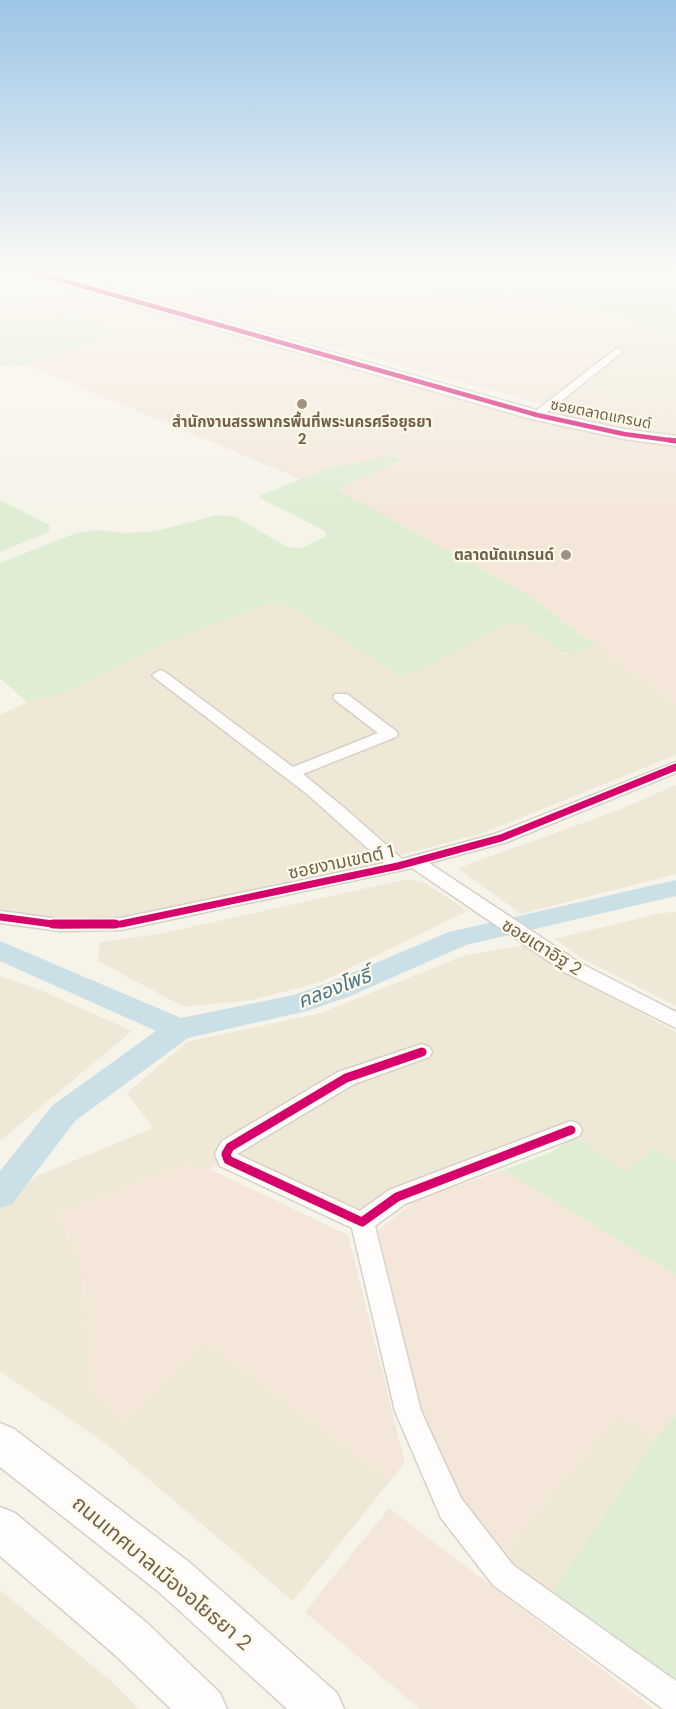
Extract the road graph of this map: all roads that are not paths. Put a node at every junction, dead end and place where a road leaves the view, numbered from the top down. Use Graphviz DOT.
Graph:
graph roads {
  1 [pos="317,353"];
  2 [pos="615,353"];
  3 [pos="537,415"];
  4 [pos="676,441"];
  5 [pos="160,675"];
  6 [pos="341,697"];
  7 [pos="676,767"];
  8 [pos="292,774"];
  9 [pos="406,864"];
  10 [pos="0,916"];
  11 [pos="676,1020"];
  12 [pos="422,1052"];
  13 [pos="571,1130"];
  14 [pos="362,1222"];
  15 [pos="0,1442"];
  16 [pos="0,1528"];
  17 [pos="676,1700"];
  18 [pos="204,1709"];
  19 [pos="321,1709"];
  1 -- 3 [label="street, ซอยตลาดแกรนด์"];
  2 -- 3 [label="street"];
  3 -- 4 [label="street, ซอยตลาดแกรนด์"];
  5 -- 8 [label="street, ซอยเตาอิฐ 2"];
  6 -- 8 [label="street"];
  7 -- 9 [label="street, ซอยงามเขตต์ 1"];
  8 -- 9 [label="street, ซอยเตาอิฐ 2"];
  9 -- 10 [label="street, ซอยงามเขตต์ 1"];
  9 -- 11 [label="street, ซอยเตาอิฐ 2"];
  12 -- 14 [label="street"];
  13 -- 14 [label="street"];
  14 -- 17 [label="street"];
  15 -- 19 [label="street, ถนนเทศบาลเมืองอโยธยา 2"];
  16 -- 18 [label="street"];
}
